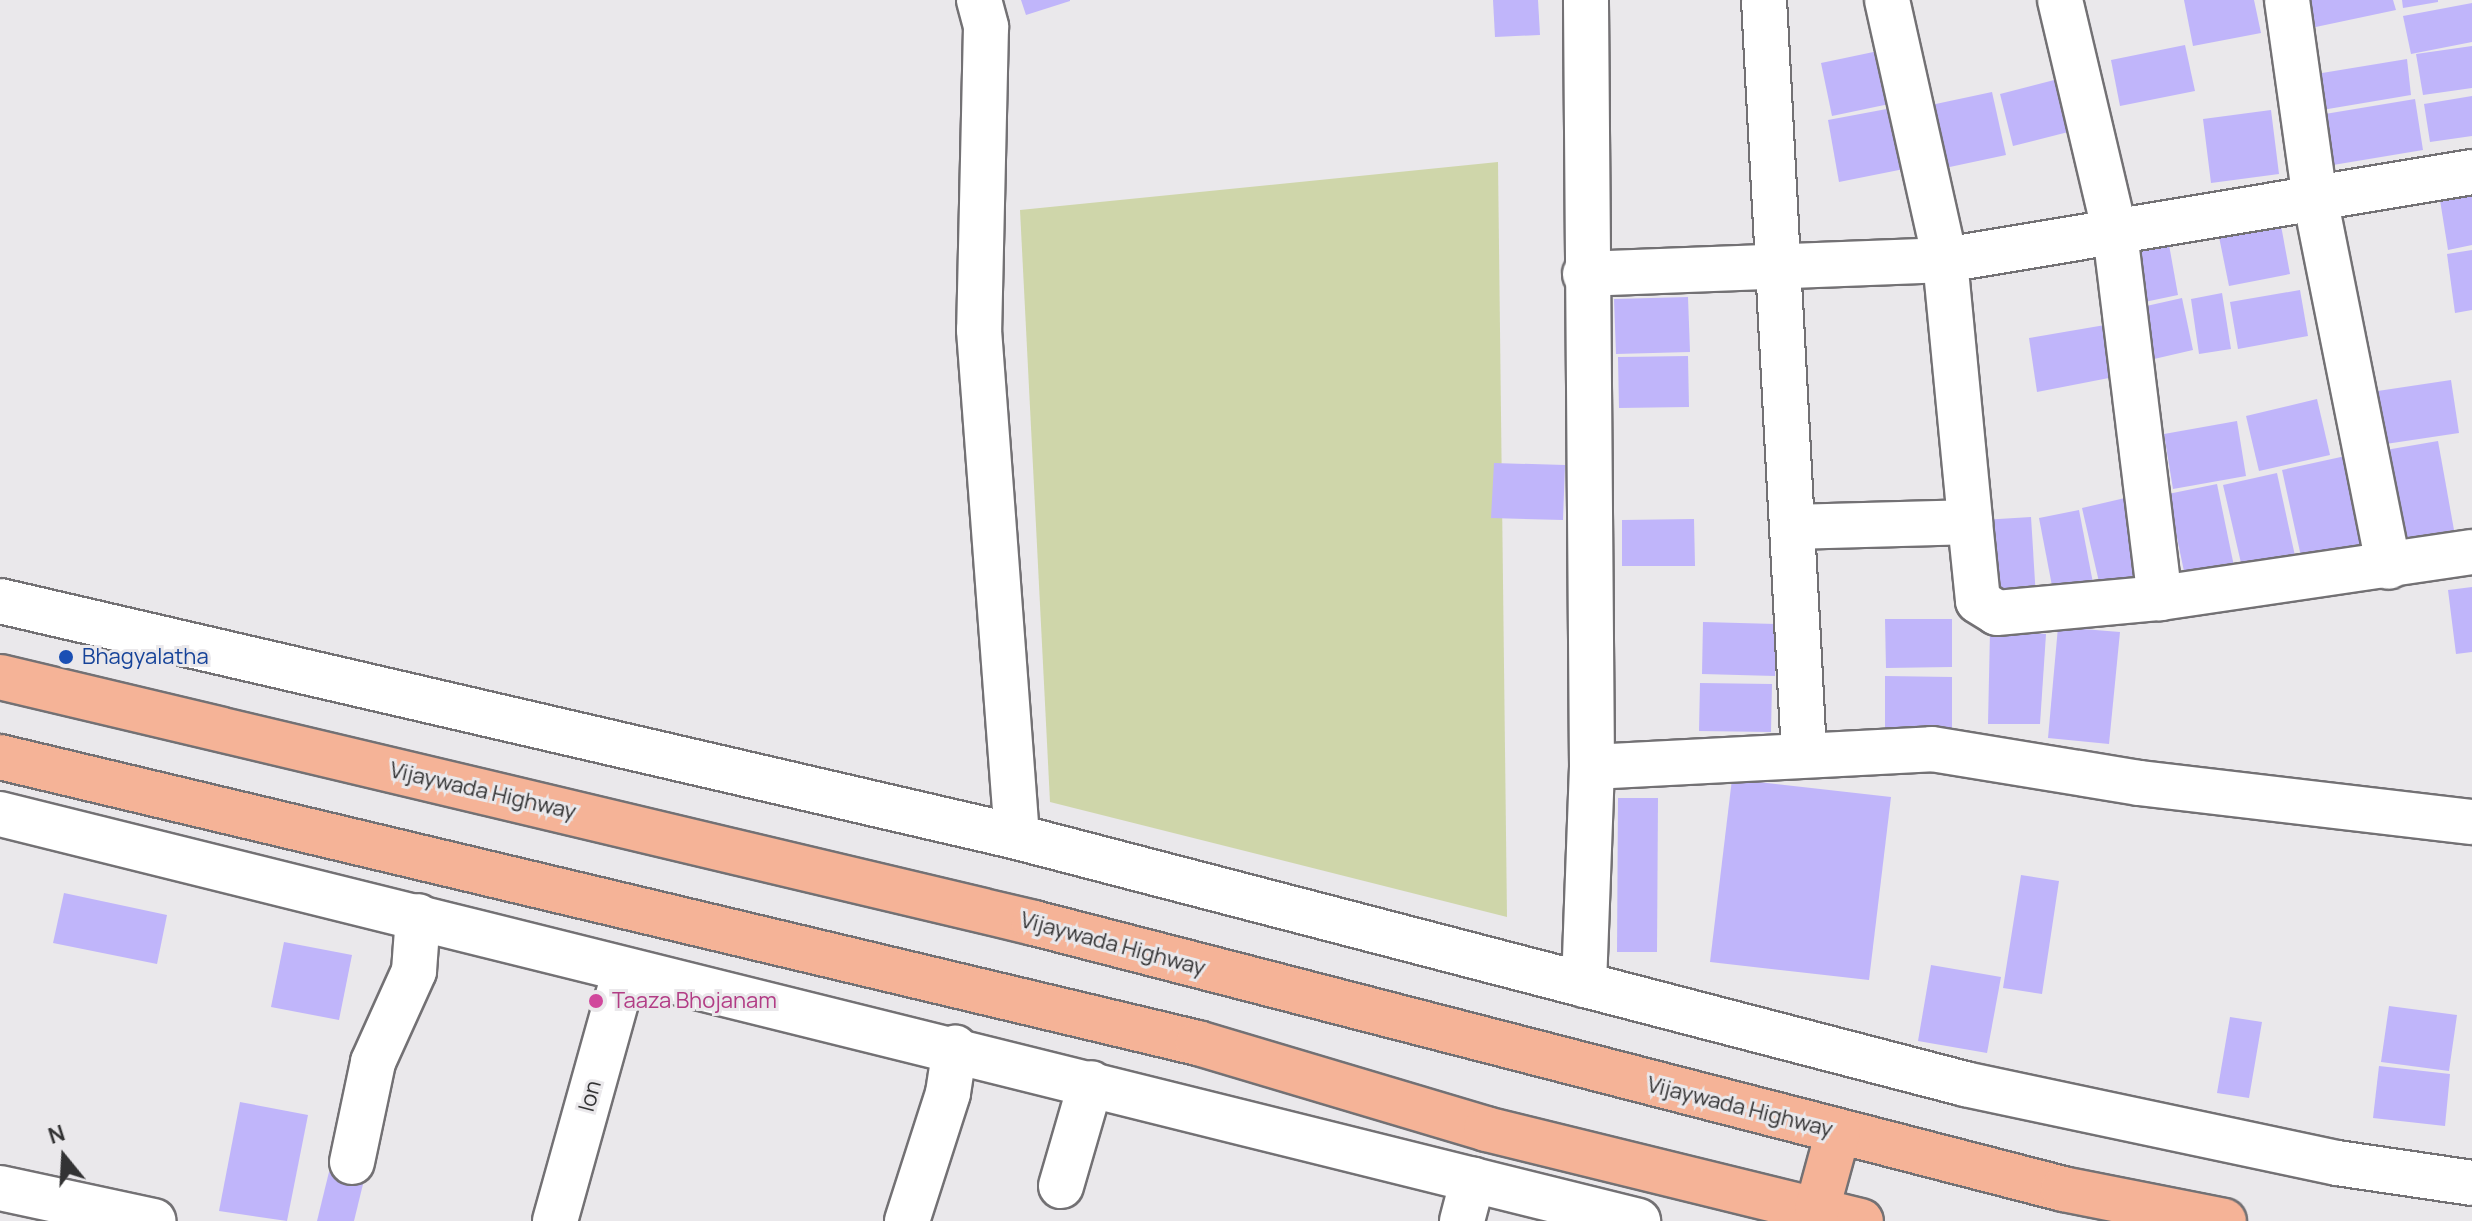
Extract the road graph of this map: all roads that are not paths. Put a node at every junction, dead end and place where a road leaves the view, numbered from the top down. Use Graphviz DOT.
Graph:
graph roads {
  1 [pos="979,0"];
  2 [pos="1586,0"];
  3 [pos="1764,0"];
  4 [pos="1887,0"];
  5 [pos="2060,0"];
  6 [pos="2287,0"];
  7 [pos="2472,172"];
  8 [pos="2315,198"];
  9 [pos="2115,233"];
  10 [pos="1945,260"];
  11 [pos="1779,264"];
  12 [pos="1585,274"];
  13 [pos="1970,522"];
  14 [pos="1795,527"];
  15 [pos="2472,552"];
  16 [pos="2389,567"];
  17 [pos="2160,598"];
  18 [pos="0,601"];
  19 [pos="0,677"];
  20 [pos="1804,754"];
  21 [pos="0,757"];
  22 [pos="1592,767"];
  23 [pos="0,814"];
  24 [pos="2472,822"];
  25 [pos="1017,837"];
  26 [pos="418,916"];
  27 [pos="625,971"];
  28 [pos="1584,985"];
  29 [pos="955,1048"];
  30 [pos="1091,1083"];
  31 [pos="1838,1132"];
  32 [pos="352,1162"];
  33 [pos="1473,1179"];
  34 [pos="2472,1183"];
  35 [pos="1061,1186"];
  36 [pos="0,1188"];
  37 [pos="1817,1209"];
  38 [pos="154,1221"];
  39 [pos="555,1221"];
  40 [pos="907,1221"];
  41 [pos="1462,1221"];
  42 [pos="1638,1221"];
  43 [pos="1861,1221"];
  44 [pos="2224,1221"];
  1 -- 25 [label="street"];
  2 -- 12 [label="street"];
  3 -- 11 [label="street"];
  4 -- 10 [label="street"];
  5 -- 9 [label="street"];
  6 -- 8 [label="street"];
  7 -- 8 [label="street"];
  8 -- 9 [label="street"];
  8 -- 16 [label="street"];
  9 -- 10 [label="street"];
  9 -- 17 [label="street"];
  10 -- 11 [label="street"];
  10 -- 13 [label="street"];
  11 -- 12 [label="street"];
  11 -- 14 [label="street"];
  12 -- 22 [label="street"];
  13 -- 14 [label="street"];
  13 -- 17 [label="street"];
  14 -- 20 [label="street"];
  15 -- 16 [label="street"];
  16 -- 17 [label="street"];
  18 -- 25 [label="street"];
  19 -- 31 [label="highway, Vijaywada Highway"];
  20 -- 22 [label="street"];
  20 -- 24 [label="street"];
  21 -- 37 [label="highway"];
  22 -- 28 [label="street"];
  23 -- 26 [label="street"];
  25 -- 28 [label="street"];
  26 -- 27 [label="street"];
  26 -- 32 [label="street"];
  27 -- 29 [label="street"];
  27 -- 39 [label="street, Ion"];
  28 -- 34 [label="street"];
  29 -- 30 [label="street"];
  29 -- 40 [label="street"];
  30 -- 33 [label="street"];
  30 -- 35 [label="street"];
  31 -- 37 [label="highway"];
  31 -- 44 [label="highway, Vijaywada Highway"];
  33 -- 41 [label="street"];
  33 -- 42 [label="street"];
  36 -- 38 [label="street"];
  37 -- 43 [label="highway"];
}
